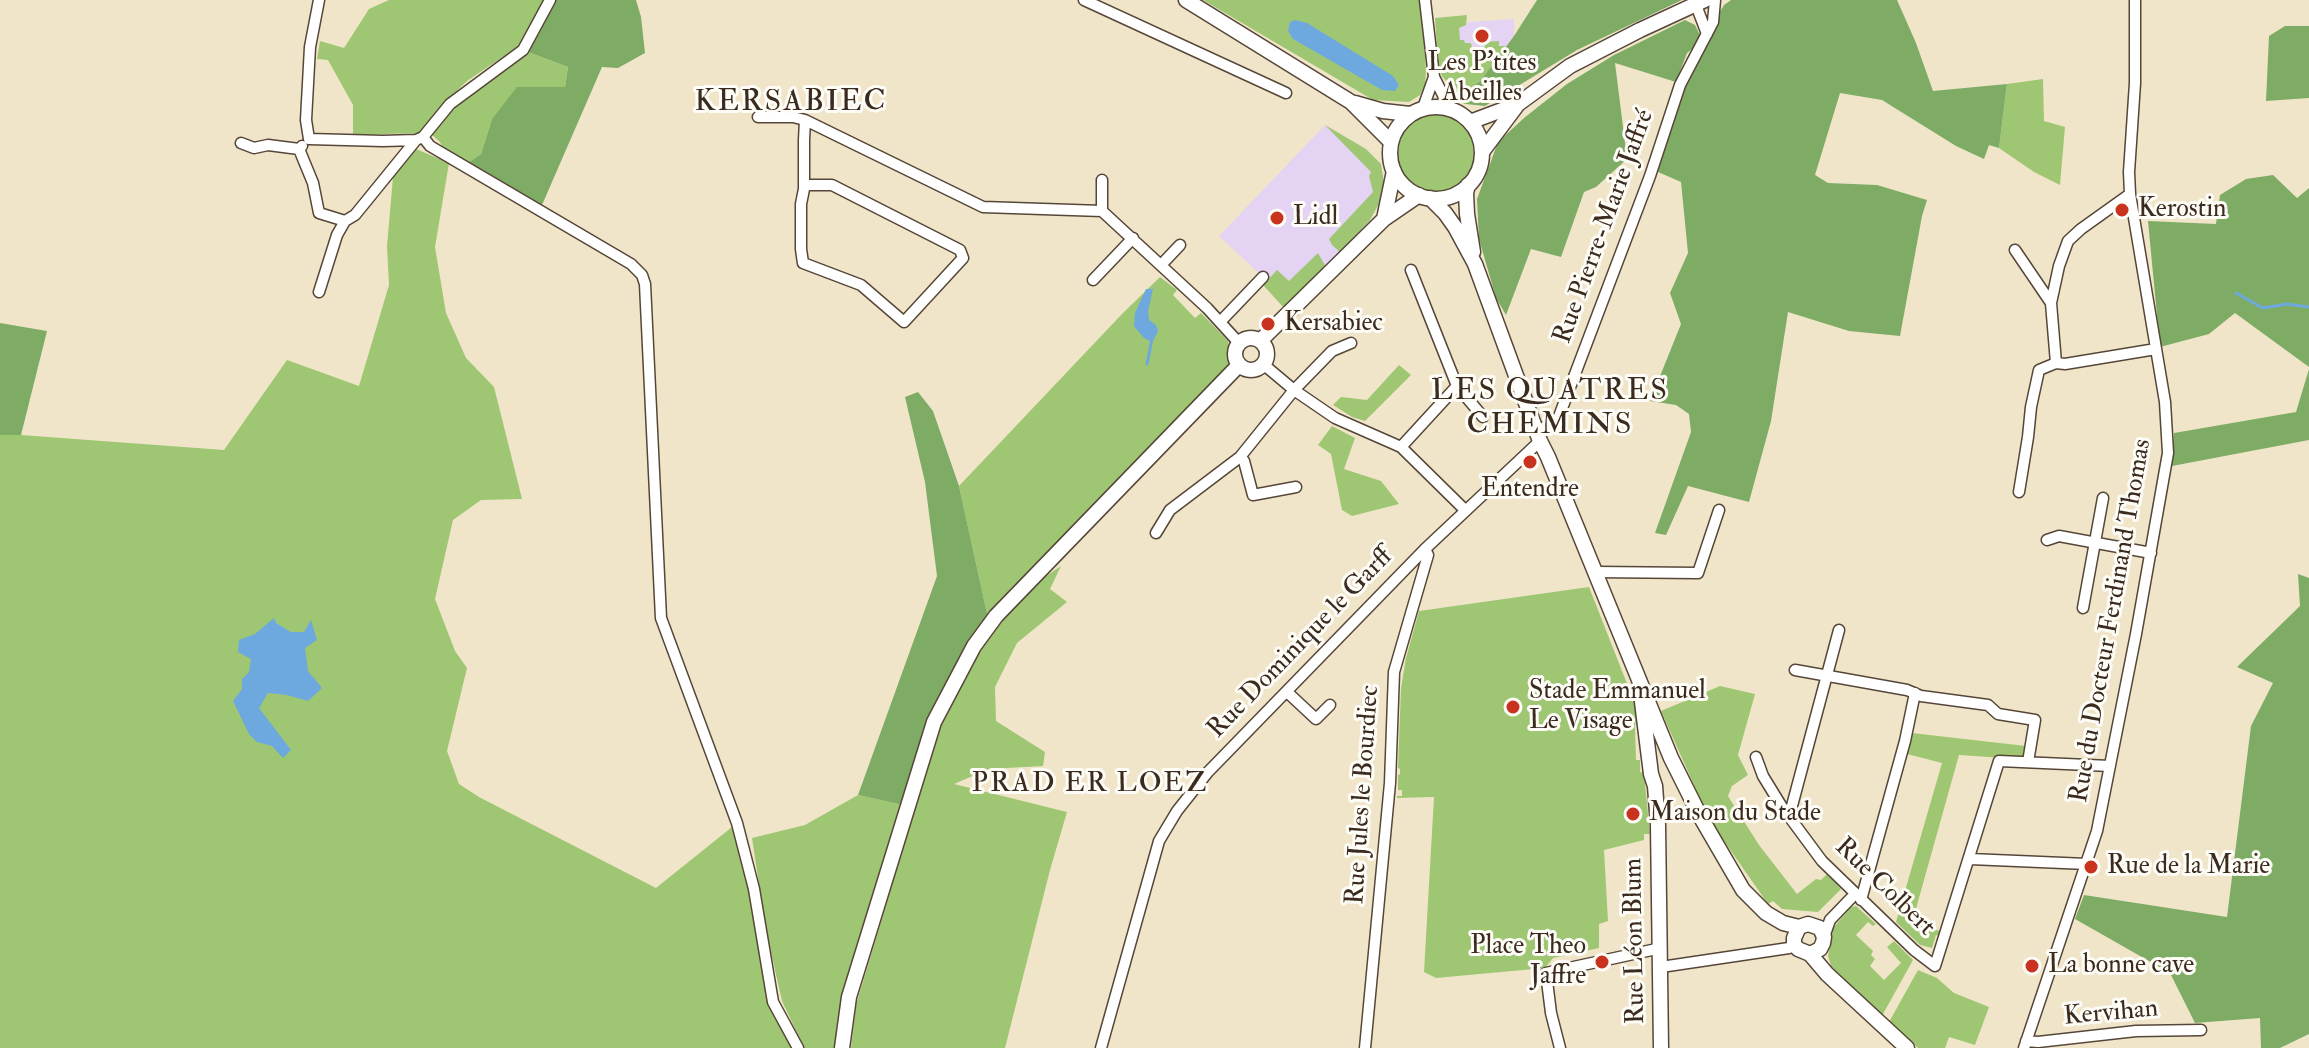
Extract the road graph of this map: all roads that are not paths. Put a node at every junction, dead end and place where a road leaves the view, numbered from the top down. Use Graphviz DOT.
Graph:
graph roads {
  1 [pos="319,0"];
  2 [pos="550,0"];
  3 [pos="1084,0"];
  4 [pos="1186,0"];
  5 [pos="1425,0"];
  6 [pos="1715,0"];
  7 [pos="2135,0"];
  8 [pos="1700,2"];
  9 [pos="1707,34"];
  10 [pos="1434,77"];
  11 [pos="1286,93"];
  12 [pos="1351,102"];
  13 [pos="1518,104"];
  14 [pos="1450,109"];
  15 [pos="1416,111"];
  16 [pos="758,117"];
  17 [pos="805,120"];
  18 [pos="1470,122"];
  19 [pos="309,139"];
  20 [pos="420,139"];
  21 [pos="1391,142"];
  22 [pos="241,143"];
  23 [pos="299,149"];
  24 [pos="1482,152"];
  25 [pos="1394,171"];
  26 [pos="1102,180"];
  27 [pos="804,185"];
  28 [pos="1468,185"];
  29 [pos="2130,194"];
  30 [pos="1424,197"];
  31 [pos="1102,211"];
  32 [pos="1384,219"];
  33 [pos="345,221"];
  34 [pos="1133,238"];
  35 [pos="1180,245"];
  36 [pos="2015,250"];
  37 [pos="1475,264"];
  38 [pos="1161,265"];
  39 [pos="1411,270"];
  40 [pos="1263,277"];
  41 [pos="1093,280"];
  42 [pos="319,292"];
  43 [pos="2051,303"];
  44 [pos="1220,322"];
  45 [pos="1260,341"];
  46 [pos="1239,343"];
  47 [pos="1351,343"];
  48 [pos="2156,349"];
  49 [pos="2056,363"];
  50 [pos="1263,364"];
  51 [pos="1239,365"];
  52 [pos="1457,386"];
  53 [pos="1294,390"];
  54 [pos="1483,417"];
  55 [pos="1540,435"];
  56 [pos="1401,447"];
  57 [pos="1240,457"];
  58 [pos="1296,487"];
  59 [pos="2019,492"];
  60 [pos="2103,498"];
  61 [pos="1465,510"];
  62 [pos="1719,510"];
  63 [pos="1156,533"];
  64 [pos="2047,540"];
  65 [pos="2095,543"];
  66 [pos="1425,549"];
  67 [pos="2151,553"];
  68 [pos="1596,572"];
  69 [pos="2083,608"];
  70 [pos="1839,630"];
  71 [pos="1795,670"];
  72 [pos="1826,675"];
  73 [pos="1641,685"];
  74 [pos="1287,692"];
  75 [pos="1915,693"];
  76 [pos="1330,705"];
  77 [pos="1756,757"];
  78 [pos="2028,762"];
  79 [pos="1674,765"];
  80 [pos="1650,766"];
  81 [pos="2110,766"];
  82 [pos="1655,786"];
  83 [pos="1789,817"];
  84 [pos="1970,859"];
  85 [pos="2087,864"];
  86 [pos="1858,897"];
  87 [pos="1796,936"];
  88 [pos="1817,941"];
  89 [pos="1661,948"];
  90 [pos="1661,967"];
  91 [pos="2201,1030"];
  92 [pos="2025,1045"];
  93 [pos="798,1048"];
  94 [pos="842,1048"];
  95 [pos="1101,1048"];
  96 [pos="1365,1048"];
  97 [pos="1560,1048"];
  98 [pos="1661,1048"];
  99 [pos="1907,1048"];
  1 -- 19 [label="street"];
  2 -- 20 [label="street"];
  3 -- 11 [label="street"];
  4 -- 12 [label="main road"];
  5 -- 10 [label="street"];
  6 -- 9 [label="street, Rue Pierre-Marie Jaffré"];
  7 -- 29 [label="street, Rue du Docteur Ferdinand Thomas"];
  8 -- 9 [label="street"];
  8 -- 13 [label="main road"];
  9 -- 55 [label="street, Rue Pierre-Marie Jaffré"];
  10 -- 14 [label="street"];
  10 -- 15 [label="street"];
  12 -- 15 [label="main road"];
  12 -- 21 [label="main road"];
  13 -- 18 [label="main road"];
  13 -- 24 [label="main road"];
  14 -- 15 [label="main road"];
  14 -- 18 [label="main road"];
  15 -- 21 [label="main road"];
  16 -- 17 [label="street"];
  17 -- 27 [label="street"];
  17 -- 31 [label="street"];
  18 -- 24 [label="main road"];
  19 -- 20 [label="street"];
  19 -- 23 [label="street"];
  20 -- 33 [label="street"];
  20 -- 93 [label="street"];
  21 -- 25 [label="main road"];
  22 -- 23 [label="street"];
  23 -- 33 [label="street"];
  24 -- 28 [label="main road"];
  25 -- 30 [label="main road"];
  25 -- 32 [label="main road"];
  26 -- 31 [label="street"];
  27 -- 27 [label="street"];
  28 -- 30 [label="main road"];
  28 -- 37 [label="main road"];
  29 -- 43 [label="street"];
  29 -- 48 [label="street, Rue du Docteur Ferdinand Thomas"];
  30 -- 32 [label="main road"];
  30 -- 37 [label="main road"];
  31 -- 34 [label="street"];
  32 -- 45 [label="main road"];
  33 -- 42 [label="street"];
  34 -- 38 [label="street"];
  34 -- 41 [label="street"];
  35 -- 38 [label="street"];
  36 -- 43 [label="street"];
  37 -- 55 [label="main road"];
  38 -- 44 [label="street"];
  39 -- 52 [label="street"];
  40 -- 44 [label="street"];
  43 -- 49 [label="street"];
  44 -- 46 [label="street"];
  45 -- 46 [label="main road"];
  45 -- 50 [label="main road"];
  46 -- 51 [label="main road"];
  47 -- 53 [label="street"];
  48 -- 49 [label="street"];
  48 -- 67 [label="street, Rue du Docteur Ferdinand Thomas"];
  49 -- 59 [label="street"];
  50 -- 51 [label="main road"];
  50 -- 53 [label="street"];
  51 -- 94 [label="main road"];
  52 -- 54 [label="street"];
  52 -- 56 [label="street"];
  53 -- 56 [label="street"];
  53 -- 57 [label="street"];
  55 -- 61 [label="street, Rue Dominique le Garff"];
  55 -- 68 [label="main road"];
  56 -- 61 [label="street"];
  57 -- 58 [label="street"];
  57 -- 63 [label="street"];
  60 -- 65 [label="street"];
  61 -- 66 [label="street, Rue Dominique le Garff"];
  62 -- 68 [label="street"];
  64 -- 65 [label="street"];
  65 -- 67 [label="street"];
  65 -- 69 [label="street"];
  66 -- 74 [label="street, Rue Dominique le Garff"];
  66 -- 96 [label="street, Rue Jules le Bourdiec"];
  67 -- 81 [label="street, Rue du Docteur Ferdinand Thomas"];
  68 -- 73 [label="main road"];
  70 -- 72 [label="street"];
  71 -- 72 [label="street"];
  72 -- 75 [label="street"];
  72 -- 83 [label="street"];
  73 -- 79 [label="main road"];
  73 -- 80 [label="main road, Rue Léon Blum"];
  74 -- 76 [label="street"];
  74 -- 95 [label="street, Rue Dominique le Garff"];
  75 -- 78 [label="street"];
  75 -- 86 [label="street"];
  77 -- 83 [label="street, Rue Colbert"];
  78 -- 81 [label="street"];
  78 -- 84 [label="street"];
  79 -- 80 [label="main road"];
  79 -- 82 [label="main road"];
  79 -- 87 [label="main road"];
  80 -- 82 [label="main road, Rue Léon Blum"];
  81 -- 85 [label="street, Rue du Docteur Ferdinand Thomas"];
  82 -- 89 [label="main road, Rue Léon Blum"];
  83 -- 86 [label="street, Rue Colbert"];
  84 -- 85 [label="street"];
  84 -- 86 [label="street, Rue Colbert"];
  85 -- 92 [label="street, Rue du Docteur Ferdinand Thomas"];
  86 -- 88 [label="street"];
  87 -- 88 [label="main road"];
  87 -- 88 [label="main road"];
  87 -- 90 [label="street"];
  88 -- 99 [label="main road"];
  89 -- 90 [label="main road, Rue Léon Blum"];
  89 -- 97 [label="street"];
  90 -- 98 [label="main road, Rue Léon Blum"];
  91 -- 92 [label="street, Kervihan"];
}
